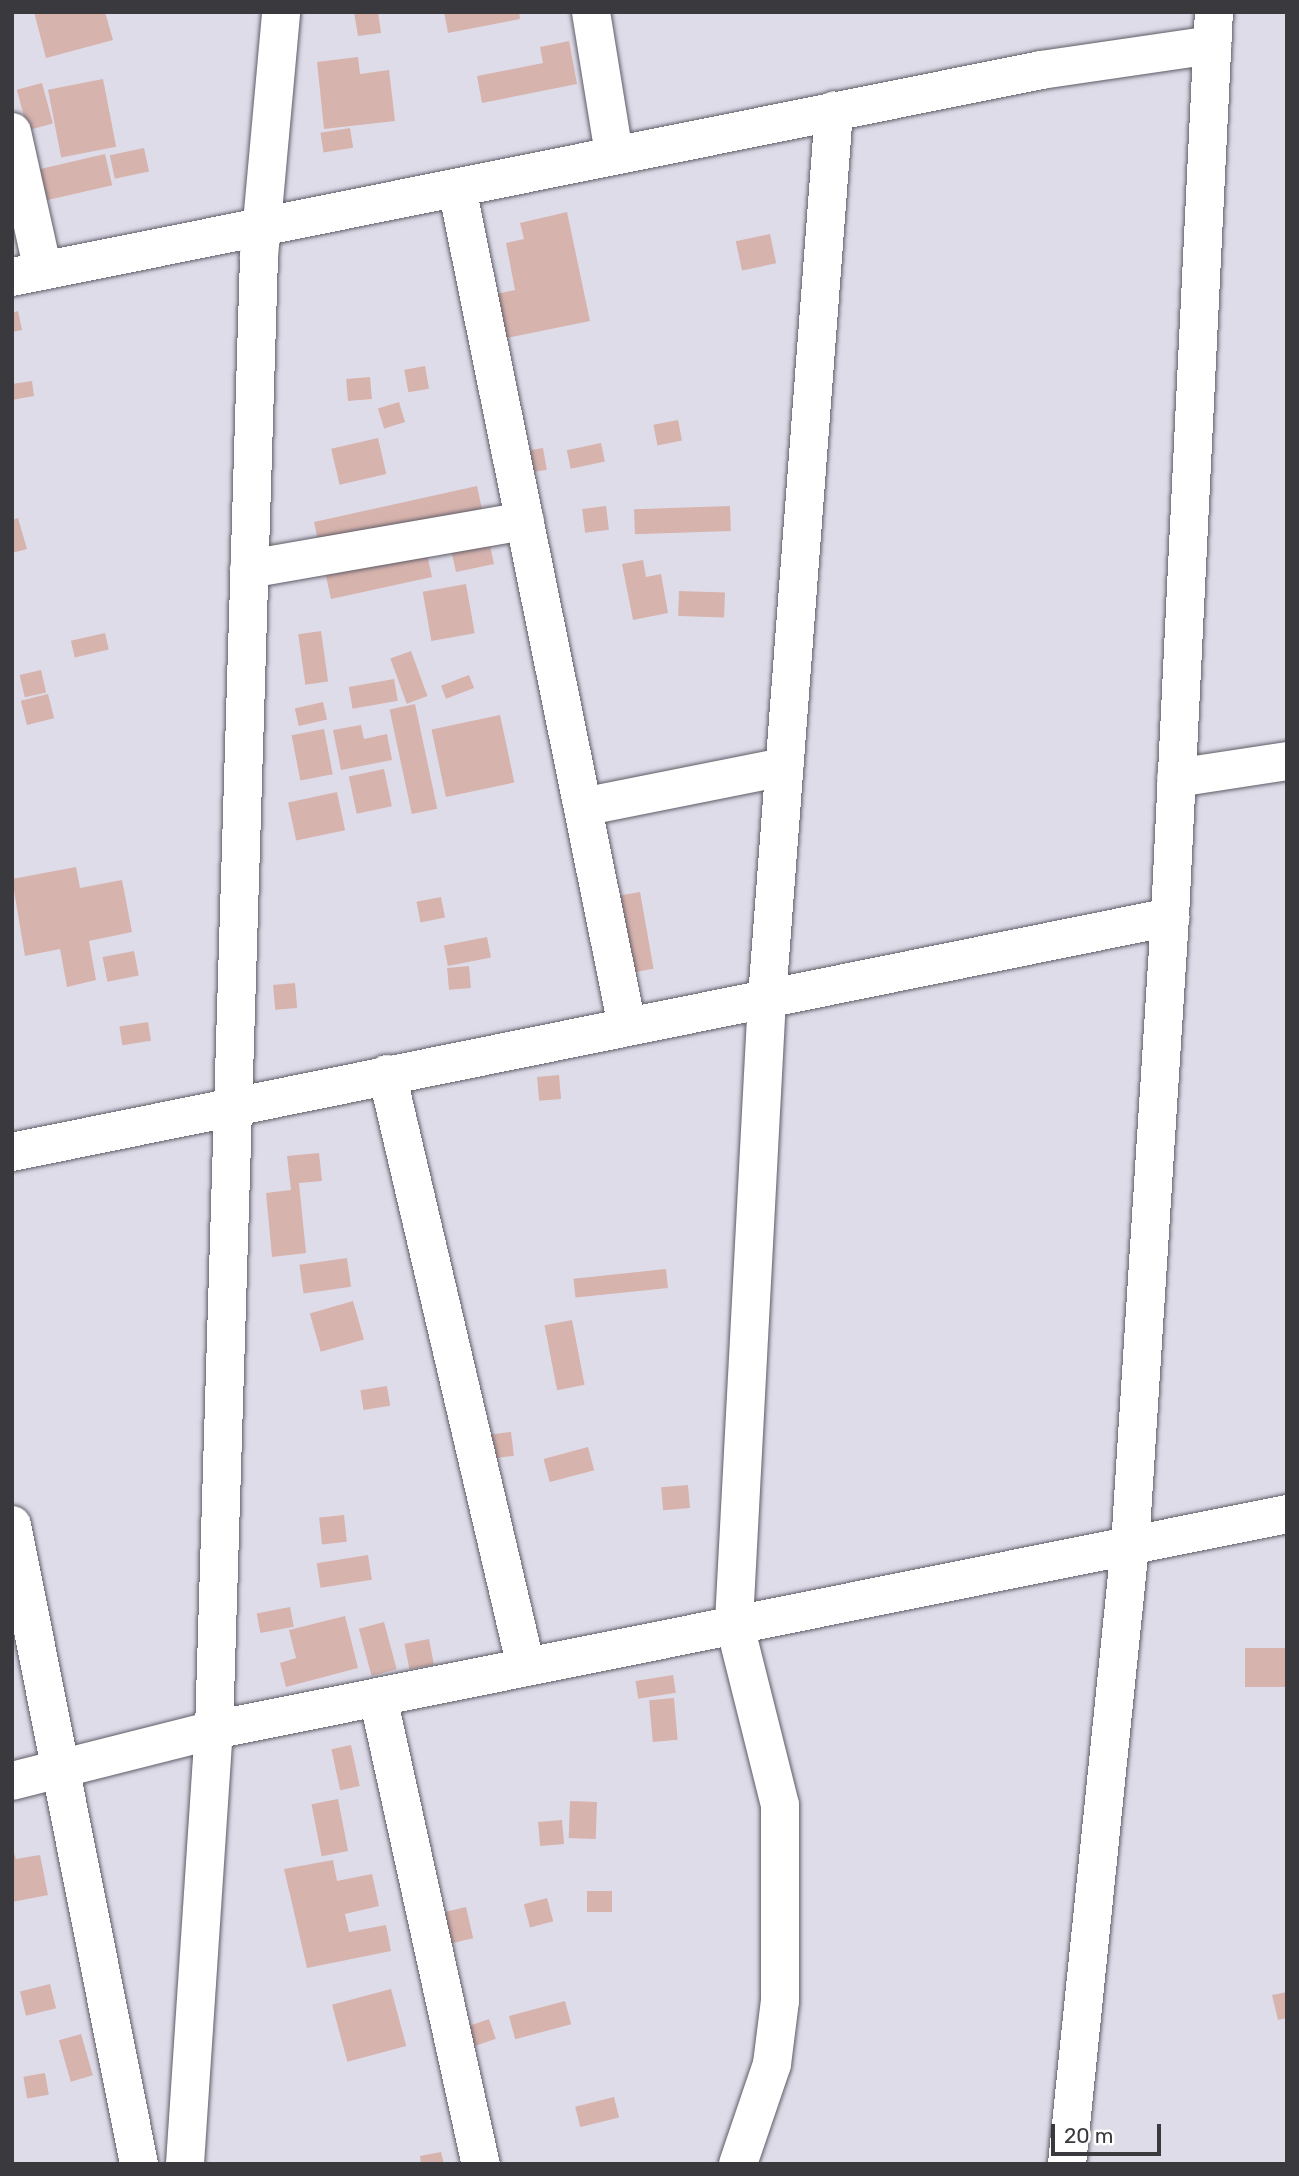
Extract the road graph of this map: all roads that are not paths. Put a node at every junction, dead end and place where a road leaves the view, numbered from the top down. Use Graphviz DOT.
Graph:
graph roads {
  1 [pos="269,12"];
  2 [pos="281,12"];
  3 [pos="591,12"];
  4 [pos="1213,28"];
  5 [pos="278,55"];
  6 [pos="834,111"];
  7 [pos="12,132"];
  8 [pos="614,154"];
  9 [pos="457,188"];
  10 [pos="263,225"];
  11 [pos="28,274"];
  12 [pos="524,521"];
  13 [pos="249,569"];
  14 [pos="1287,761"];
  15 [pos="784,767"];
  16 [pos="1176,778"];
  17 [pos="583,807"];
  18 [pos="1170,916"];
  19 [pos="767,998"];
  20 [pos="627,1026"];
  21 [pos="387,1074"];
  22 [pos="230,1105"];
  23 [pos="12,1152"];
  24 [pos="1287,1514"];
  25 [pos="12,1525"];
  26 [pos="1130,1546"];
  27 [pos="734,1622"];
  28 [pos="526,1667"];
  29 [pos="378,1697"];
  30 [pos="214,1730"];
  31 [pos="66,1772"];
  32 [pos="12,1781"];
  33 [pos="139,2164"];
  34 [pos="185,2164"];
  35 [pos="481,2164"];
  36 [pos="738,2164"];
  37 [pos="1068,2164"];
  1 -- 5 [label="main road"];
  2 -- 5 [label="main road"];
  3 -- 8 [label="main road"];
  4 -- 6 [label="main road"];
  4 -- 16 [label="main road"];
  5 -- 10 [label="main road"];
  6 -- 8 [label="main road"];
  6 -- 15 [label="main road"];
  7 -- 11 [label="main road"];
  8 -- 9 [label="main road"];
  9 -- 10 [label="main road"];
  9 -- 12 [label="main road"];
  10 -- 11 [label="main road"];
  10 -- 13 [label="main road"];
  12 -- 13 [label="main road"];
  12 -- 17 [label="main road"];
  13 -- 22 [label="main road"];
  14 -- 16 [label="main road"];
  15 -- 17 [label="main road"];
  15 -- 19 [label="main road"];
  16 -- 18 [label="main road"];
  17 -- 20 [label="main road"];
  18 -- 19 [label="main road"];
  18 -- 26 [label="main road"];
  19 -- 20 [label="main road"];
  19 -- 27 [label="main road"];
  20 -- 21 [label="main road"];
  21 -- 22 [label="main road"];
  21 -- 28 [label="main road"];
  22 -- 23 [label="main road"];
  22 -- 30 [label="main road"];
  24 -- 26 [label="main road"];
  25 -- 31 [label="main road"];
  26 -- 27 [label="main road"];
  26 -- 37 [label="main road"];
  27 -- 28 [label="main road"];
  27 -- 36 [label="main road"];
  28 -- 29 [label="main road"];
  29 -- 30 [label="main road"];
  29 -- 35 [label="main road"];
  30 -- 31 [label="main road"];
  30 -- 34 [label="main road"];
  31 -- 32 [label="main road"];
  31 -- 33 [label="main road"];
}
